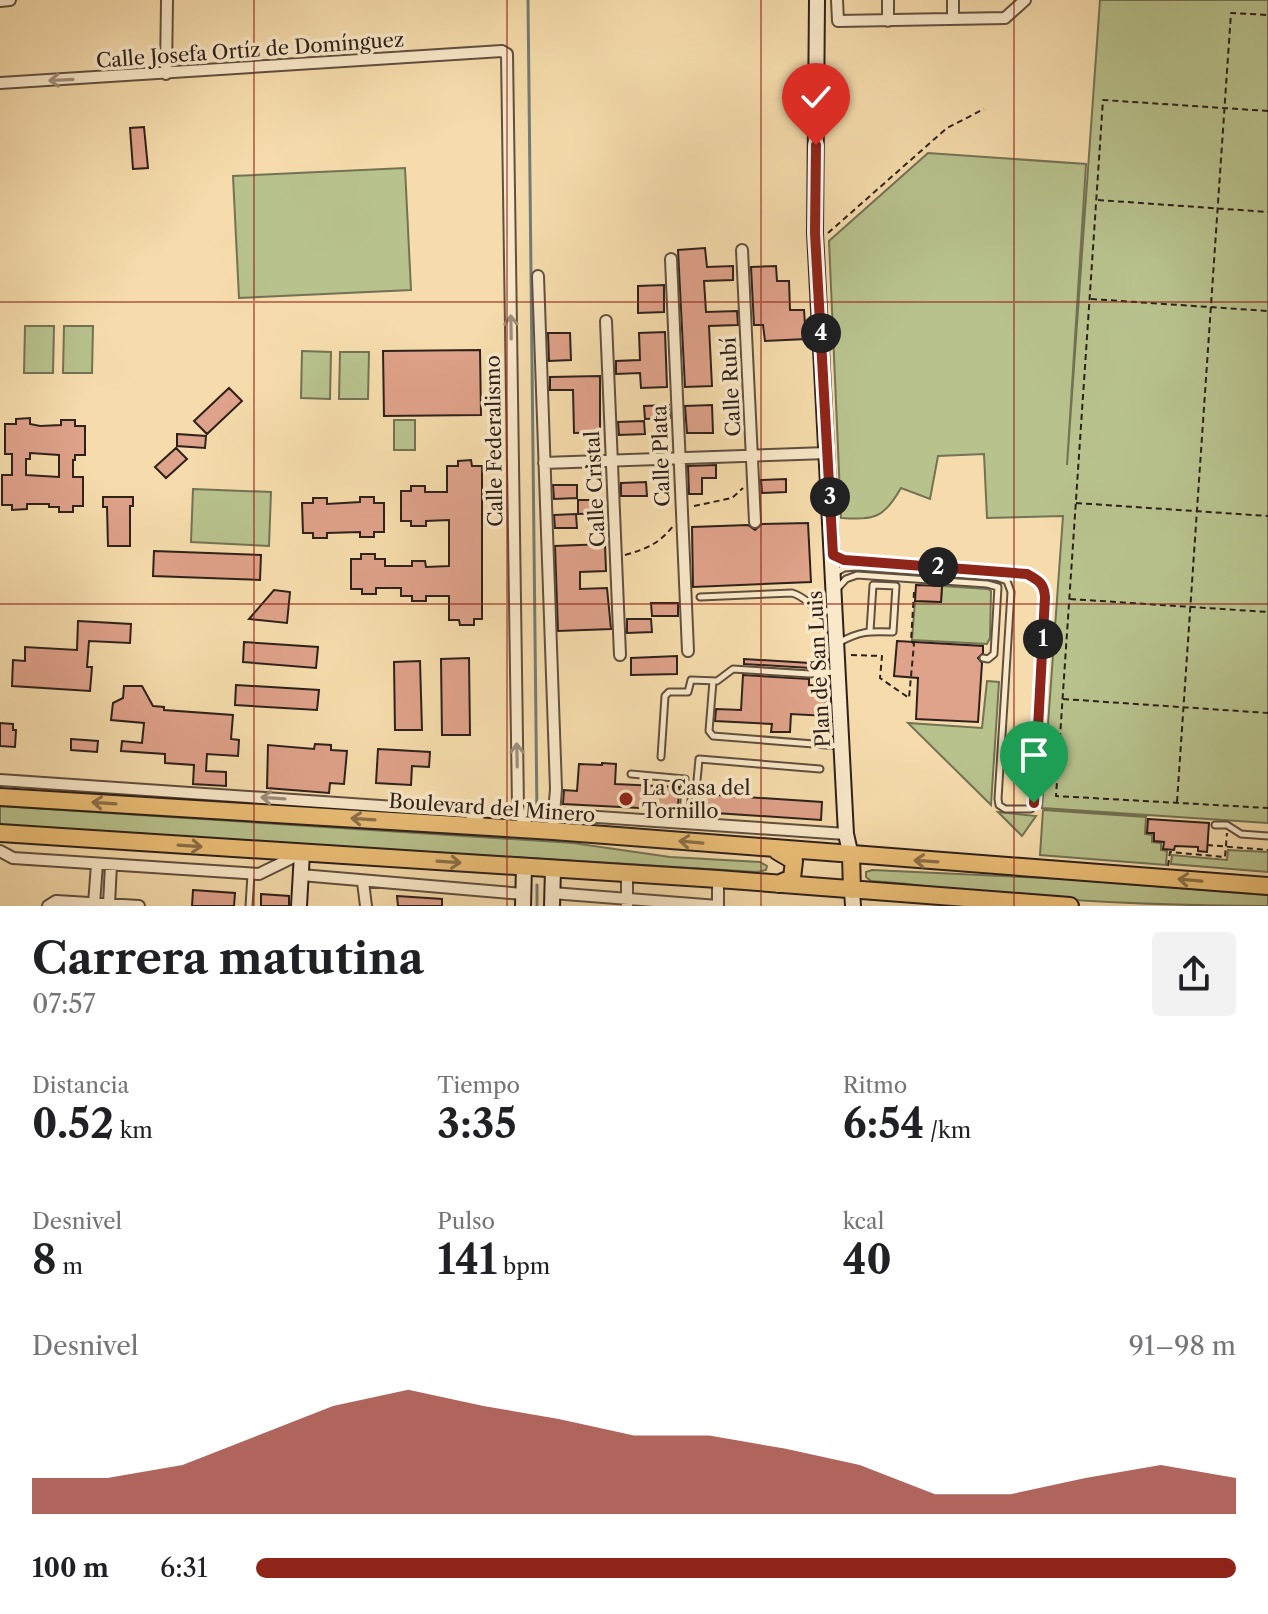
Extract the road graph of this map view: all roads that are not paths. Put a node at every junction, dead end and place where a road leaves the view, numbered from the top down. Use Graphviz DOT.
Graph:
graph roads {
  1 [pos="10,0"];
  2 [pos="167,0"];
  3 [pos="817,0"];
  4 [pos="837,0"];
  5 [pos="888,0"];
  6 [pos="953,0"];
  7 [pos="0,1"];
  8 [pos="1021,2"];
  9 [pos="953,19"];
  10 [pos="888,21"];
  11 [pos="502,51"];
  12 [pos="166,74"];
  13 [pos="0,83"];
  14 [pos="742,250"];
  15 [pos="671,259"];
  16 [pos="538,276"];
  17 [pos="606,321"];
  18 [pos="827,453"];
  19 [pos="752,456"];
  20 [pos="680,458"];
  21 [pos="612,461"];
  22 [pos="544,463"];
  23 [pos="755,522"];
  24 [pos="833,555"];
  25 [pos="834,574"];
  26 [pos="835,590"];
  27 [pos="700,597"];
  28 [pos="836,611"];
  29 [pos="870,631"];
  30 [pos="838,648"];
  31 [pos="688,651"];
  32 [pos="620,655"];
  33 [pos="983,658"];
  34 [pos="839,672"];
  35 [pos="713,681"];
  36 [pos="842,746"];
  37 [pos="661,757"];
  38 [pos="820,769"];
  39 [pos="631,774"];
  40 [pos="0,780"];
  41 [pos="0,797"];
  42 [pos="554,814"];
  43 [pos="688,823"];
  44 [pos="1215,825"];
  45 [pos="486,827"];
  46 [pos="531,830"];
  47 [pos="553,831"];
  48 [pos="0,833"];
  49 [pos="846,834"];
  50 [pos="1268,836"];
  51 [pos="768,849"];
  52 [pos="0,851"];
  53 [pos="302,853"];
  54 [pos="851,856"];
  55 [pos="97,864"];
  56 [pos="111,865"];
  57 [pos="524,867"];
  58 [pos="553,869"];
  59 [pos="252,873"];
  60 [pos="627,873"];
  61 [pos="301,875"];
  62 [pos="718,879"];
  63 [pos="363,882"];
  64 [pos="776,884"];
  65 [pos="1268,886"];
  66 [pos="852,898"];
  67 [pos="523,900"];
  68 [pos="552,900"];
  69 [pos="627,902"];
  70 [pos="94,904"];
  71 [pos="109,904"];
  72 [pos="48,906"];
  73 [pos="139,906"];
  74 [pos="249,906"];
  75 [pos="299,906"];
  76 [pos="366,906"];
  77 [pos="718,906"];
  78 [pos="1070,906"];
  1 -- 7 [label="street"];
  2 -- 12 [label="street"];
  3 -- 18 [label="street, Plan de San Luis"];
  4 -- 10 [label="street"];
  5 -- 10 [label="street"];
  6 -- 9 [label="street"];
  8 -- 9 [label="street"];
  9 -- 10 [label="street"];
  11 -- 12 [label="street, Calle Josefa Ortíz de Domínguez"];
  46 -- 11 [label="street, Calle Federalismo, one-way"];
  12 -- 13 [label="street, Calle Josefa Ortíz de Domínguez, one-way"];
  14 -- 19 [label="street, Calle Rubí"];
  15 -- 20 [label="street, Calle Plata"];
  16 -- 22 [label="street"];
  17 -- 21 [label="street, Calle Cristal"];
  18 -- 19 [label="street"];
  18 -- 24 [label="street, Plan de San Luis"];
  19 -- 20 [label="street"];
  19 -- 23 [label="street, Calle Rubí"];
  20 -- 21 [label="street"];
  20 -- 31 [label="street, Calle Plata"];
  21 -- 22 [label="street"];
  21 -- 32 [label="street, Calle Cristal"];
  22 -- 42 [label="street"];
  24 -- 25 [label="street, Plan de San Luis"];
  24 -- 25 [label="lane"];
  25 -- 26 [label="street, Plan de San Luis"];
  26 -- 28 [label="street, Plan de San Luis"];
  26 -- 33 [label="lane"];
  27 -- 28 [label="lane"];
  28 -- 30 [label="street, Plan de San Luis"];
  29 -- 29 [label="lane"];
  29 -- 30 [label="lane"];
  30 -- 34 [label="street, Plan de San Luis"];
  34 -- 35 [label="lane"];
  34 -- 36 [label="street, Plan de San Luis"];
  35 -- 36 [label="lane"];
  35 -- 37 [label="lane"];
  36 -- 49 [label="street, Plan de San Luis"];
  38 -- 43 [label="lane"];
  39 -- 43 [label="lane"];
  45 -- 40 [label="street, one-way"];
  45 -- 41 [label="main road, Boulevard del Minero, one-way"];
  42 -- 43 [label="street"];
  42 -- 47 [label="street"];
  43 -- 49 [label="street"];
  44 -- 50 [label="lane"];
  45 -- 46 [label="main road, Boulevard del Minero"];
  46 -- 47 [label="main road, Boulevard del Minero"];
  51 -- 47 [label="main road, Boulevard del Minero, one-way"];
  48 -- 53 [label="main road, one-way"];
  49 -- 54 [label="street, Plan de San Luis"];
  51 -- 54 [label="main road, Boulevard del Minero"];
  51 -- 64 [label="main road"];
  52 -- 55 [label="street"];
  53 -- 57 [label="main road, one-way"];
  53 -- 59 [label="street"];
  53 -- 61 [label="street"];
  65 -- 54 [label="main road, Boulevard del Minero, one-way"];
  54 -- 66 [label="main road"];
  55 -- 56 [label="street"];
  55 -- 70 [label="street"];
  56 -- 59 [label="street"];
  56 -- 71 [label="street"];
  57 -- 58 [label="main road"];
  57 -- 67 [label="street"];
  58 -- 60 [label="main road"];
  58 -- 68 [label="street"];
  59 -- 74 [label="lane"];
  60 -- 62 [label="main road"];
  60 -- 69 [label="street"];
  61 -- 63 [label="street"];
  61 -- 75 [label="street"];
  62 -- 64 [label="main road"];
  62 -- 77 [label="street"];
  63 -- 67 [label="street"];
  63 -- 76 [label="street"];
  64 -- 66 [label="main road"];
  66 -- 78 [label="main road"];
  68 -- 69 [label="street"];
  69 -- 77 [label="street"];
  70 -- 71 [label="street"];
  70 -- 72 [label="street"];
  71 -- 73 [label="street"];
}
